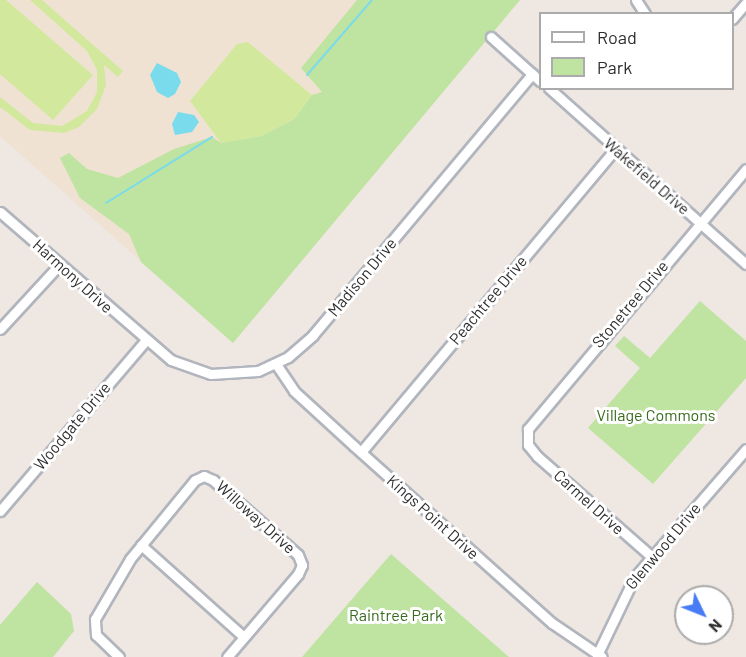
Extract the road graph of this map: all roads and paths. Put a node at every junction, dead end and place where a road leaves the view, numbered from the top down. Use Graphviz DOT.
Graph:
graph roads {
  1 [pos="746,3"];
  2 [pos="734,17"];
  3 [pos="491,37"];
  4 [pos="532,74"];
  5 [pos="539,80"];
  6 [pos="551,90"];
  7 [pos="616,148"];
  8 [pos="746,169"];
  9 [pos="0,212"];
  10 [pos="699,222"];
  11 [pos="746,264"];
  12 [pos="59,265"];
  13 [pos="0,329"];
  14 [pos="145,341"];
  15 [pos="276,364"];
  16 [pos="528,445"];
  17 [pos="746,449"];
  18 [pos="361,452"];
  19 [pos="0,511"];
  20 [pos="141,545"];
  21 [pos="652,557"];
  22 [pos="244,637"];
  23 [pos="600,656"];
  24 [pos="119,657"];
  25 [pos="227,657"];
  1 -- 2 [label="street"];
  3 -- 4 [label="street"];
  4 -- 5 [label="street"];
  4 -- 15 [label="street, Madison Drive"];
  6 -- 7 [label="street, Wakefield Drive"];
  7 -- 10 [label="street, Wakefield Drive"];
  7 -- 18 [label="street, Peachtree Drive"];
  8 -- 10 [label="street, Stonetree Drive"];
  9 -- 12 [label="street, Harmony Drive"];
  10 -- 11 [label="street, Wakefield Drive"];
  10 -- 16 [label="street, Stonetree Drive"];
  12 -- 13 [label="street"];
  12 -- 14 [label="street, Harmony Drive"];
  14 -- 15 [label="street, Madison Drive"];
  14 -- 19 [label="street, Woodgate Drive"];
  15 -- 18 [label="street, Kings Point Drive"];
  16 -- 21 [label="street, Carmel Drive"];
  17 -- 21 [label="street, Glenwood Drive"];
  18 -- 23 [label="street, Kings Point Drive"];
  20 -- 22 [label="street"];
  20 -- 22 [label="street, Willoway Drive"];
  20 -- 24 [label="street"];
  21 -- 23 [label="street, Glenwood Drive"];
  22 -- 25 [label="street"];
}
